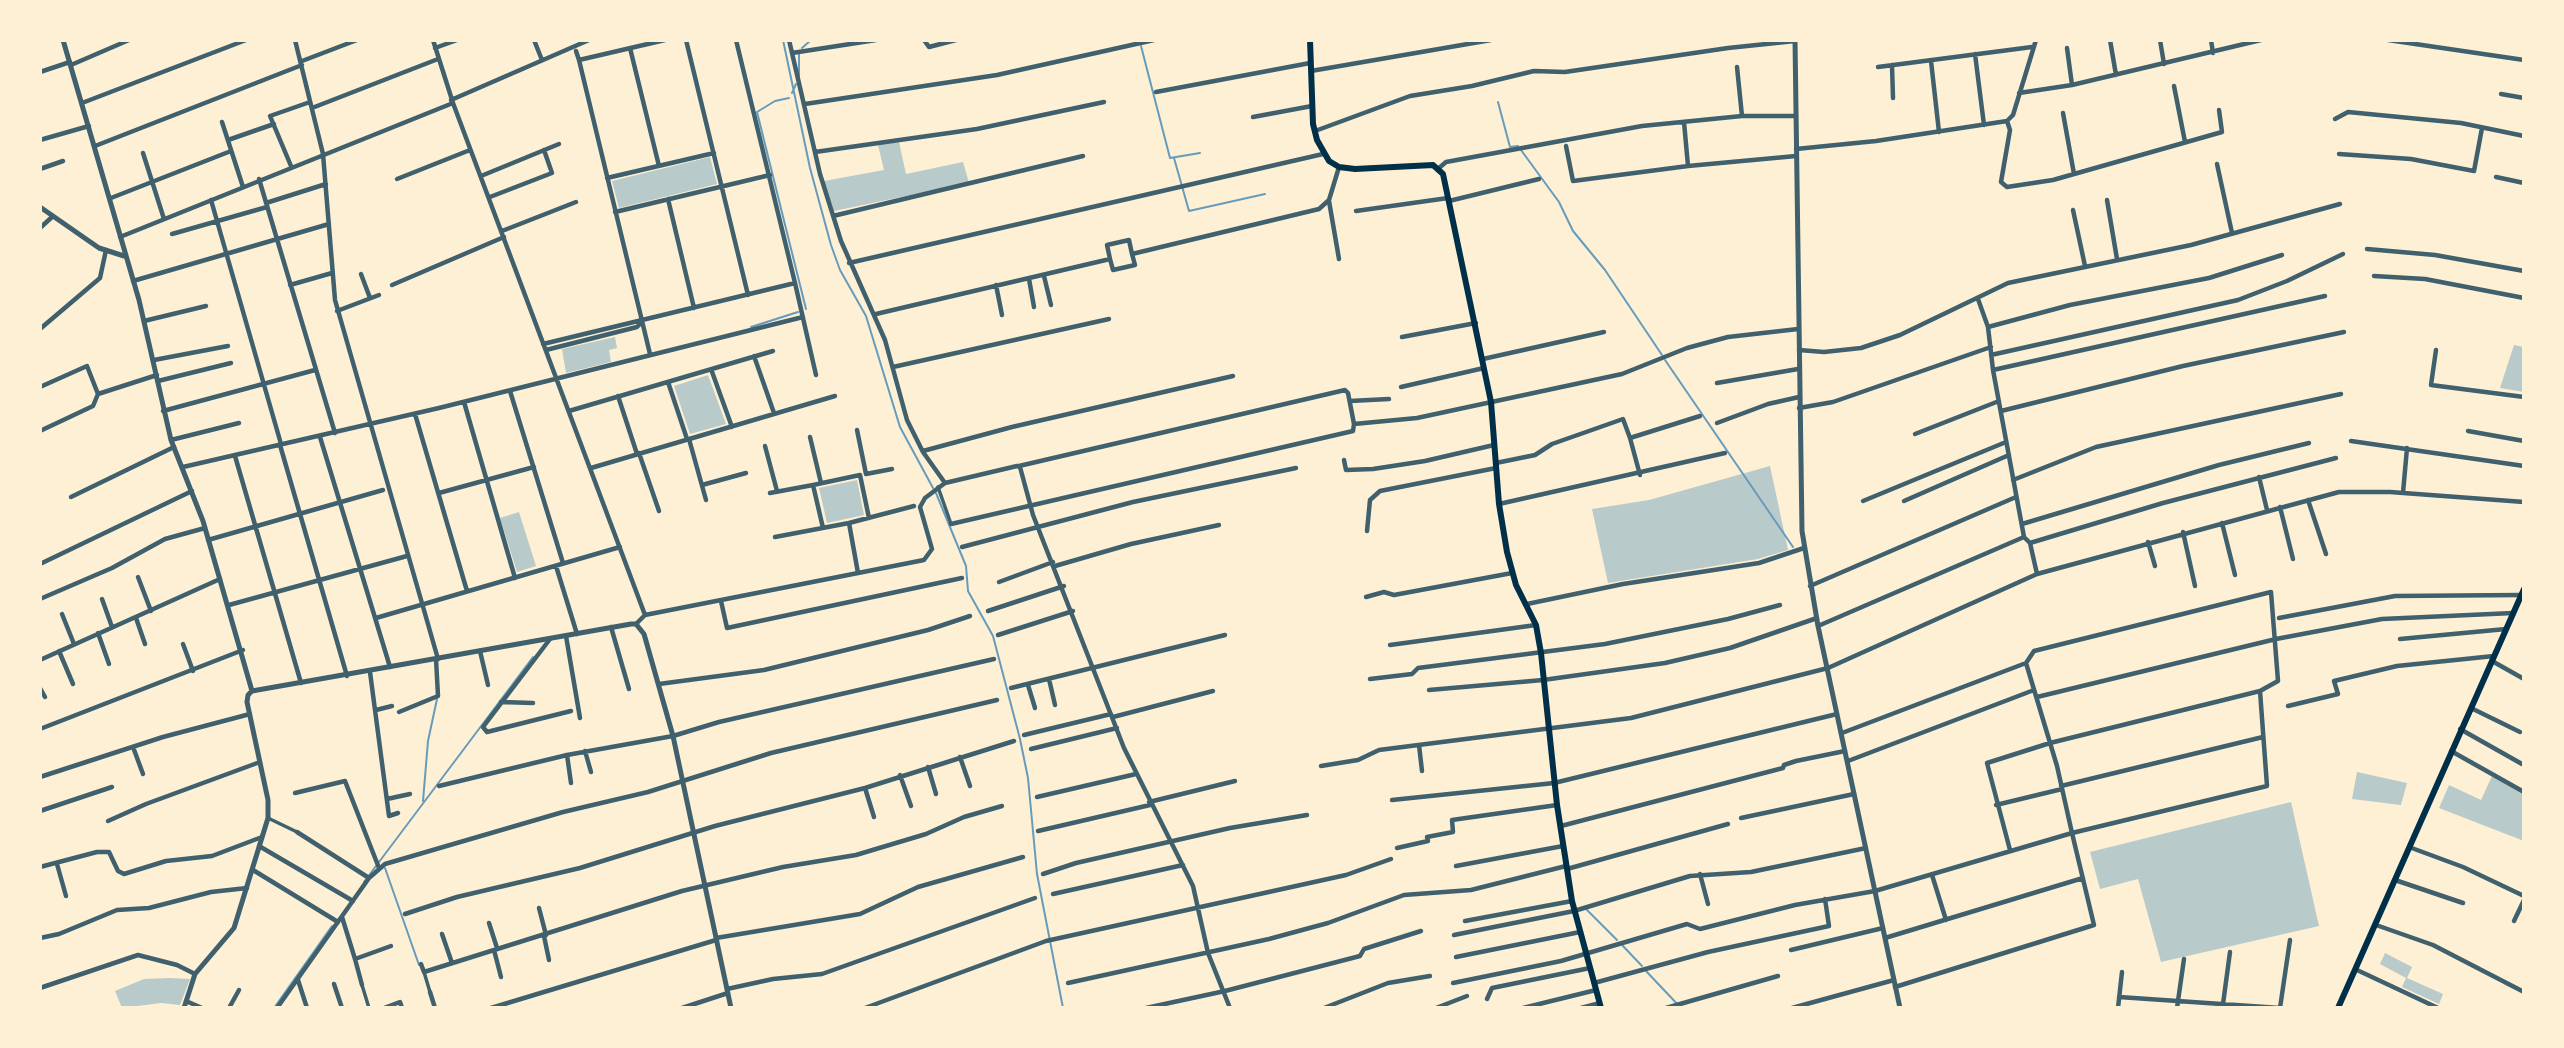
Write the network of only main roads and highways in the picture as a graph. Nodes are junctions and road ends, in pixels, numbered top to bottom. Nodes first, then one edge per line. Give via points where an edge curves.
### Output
1 (1310, 40) edge
2 (2522, 597) edge
3 (1601, 1005) edge
4 (2339, 1008) edge

1 - 3 main road via 1312,106 1323,154 1339,167 1433,165 1439,168 1449,200 1491,402 1499,505 1512,573 1536,625 1541,653 1572,901
2 - 4 main road via 2469,707

